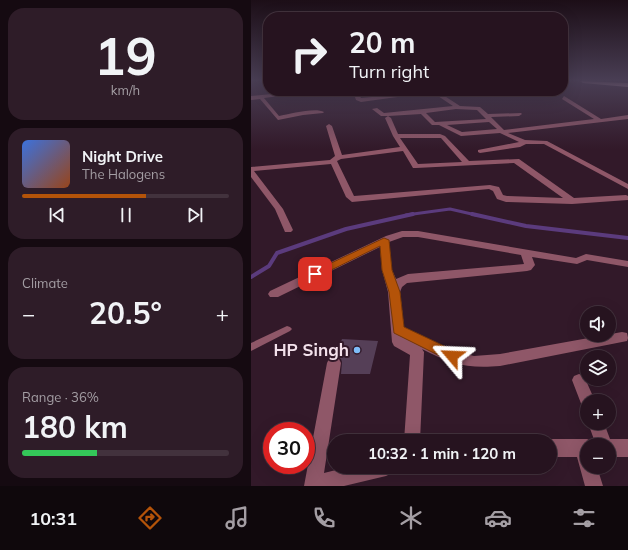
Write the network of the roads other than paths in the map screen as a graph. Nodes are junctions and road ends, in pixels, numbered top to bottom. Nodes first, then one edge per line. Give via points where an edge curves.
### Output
1 (266, 104) edge
2 (452, 104) edge
3 (573, 104) edge
4 (457, 107) junction
5 (375, 109) dead end
6 (321, 112) dead end
7 (419, 112) junction
8 (519, 114) dead end
9 (628, 117) edge
10 (388, 118) dead end
11 (488, 118) junction
12 (599, 120) junction
13 (441, 124) junction
14 (329, 126) dead end
15 (501, 131) junction
16 (396, 136) junction
17 (524, 142) junction
18 (404, 149) junction
19 (480, 151) dead end
20 (336, 160) junction
21 (467, 163) junction
22 (251, 168) edge
23 (251, 172) edge
24 (628, 187) edge
25 (626, 198) dead end
26 (572, 201) junction
27 (288, 230) dead end
28 (384, 240) junction
29 (525, 252) junction
30 (628, 264) edge
31 (394, 292) junction
32 (274, 294) dead end
33 (287, 329) dead end
34 (398, 330) junction
35 (622, 337) dead end
36 (251, 347) edge
37 (334, 363) dead end
38 (579, 380) dead end
39 (584, 394) edge
40 (412, 434) edge
41 (616, 448) edge
42 (628, 448) edge
43 (557, 449) edge
44 (580, 451) edge
45 (361, 474) edge
46 (590, 474) edge
47 (322, 485) edge
48 (594, 486) edge

1 - 6 street via 278,118
2 - 4 street
3 - 12 street
4 - 7 street
4 - 11 street via 477,108
5 - 7 street via 383,115
7 - 13 street via 432,123
8 - 11 street
9 - 12 street
10 - 16 street
11 - 13 street
11 - 15 street
12 - 15 street
13 - 15 street via 461,134
14 - 20 street
15 - 17 street
16 - 18 street
16 - 21 street via 443,137
17 - 19 street via 520,145
17 - 24 street via 545,142
18 - 20 street
18 - 21 street via 416,166
20 - 22 street
20 - 26 street via 335,163 352,199 490,187 496,189 503,198
21 - 26 street via 511,160 518,162
23 - 27 street via 279,209
25 - 26 street
28 - 29 street via 409,234
28 - 31 street via 387,270
28 - 32 street
29 - 30 street via 577,261 585,257
29 - 31 street via 530,265 527,268 408,278 400,281
31 - 34 street
33 - 36 lane
34 - 35 street via 452,356 466,361 482,362
34 - 40 street via 399,342 417,352
37 - 47 street
38 - 39 street
41 - 42 street
43 - 44 street
45 - 47 street
46 - 48 street

